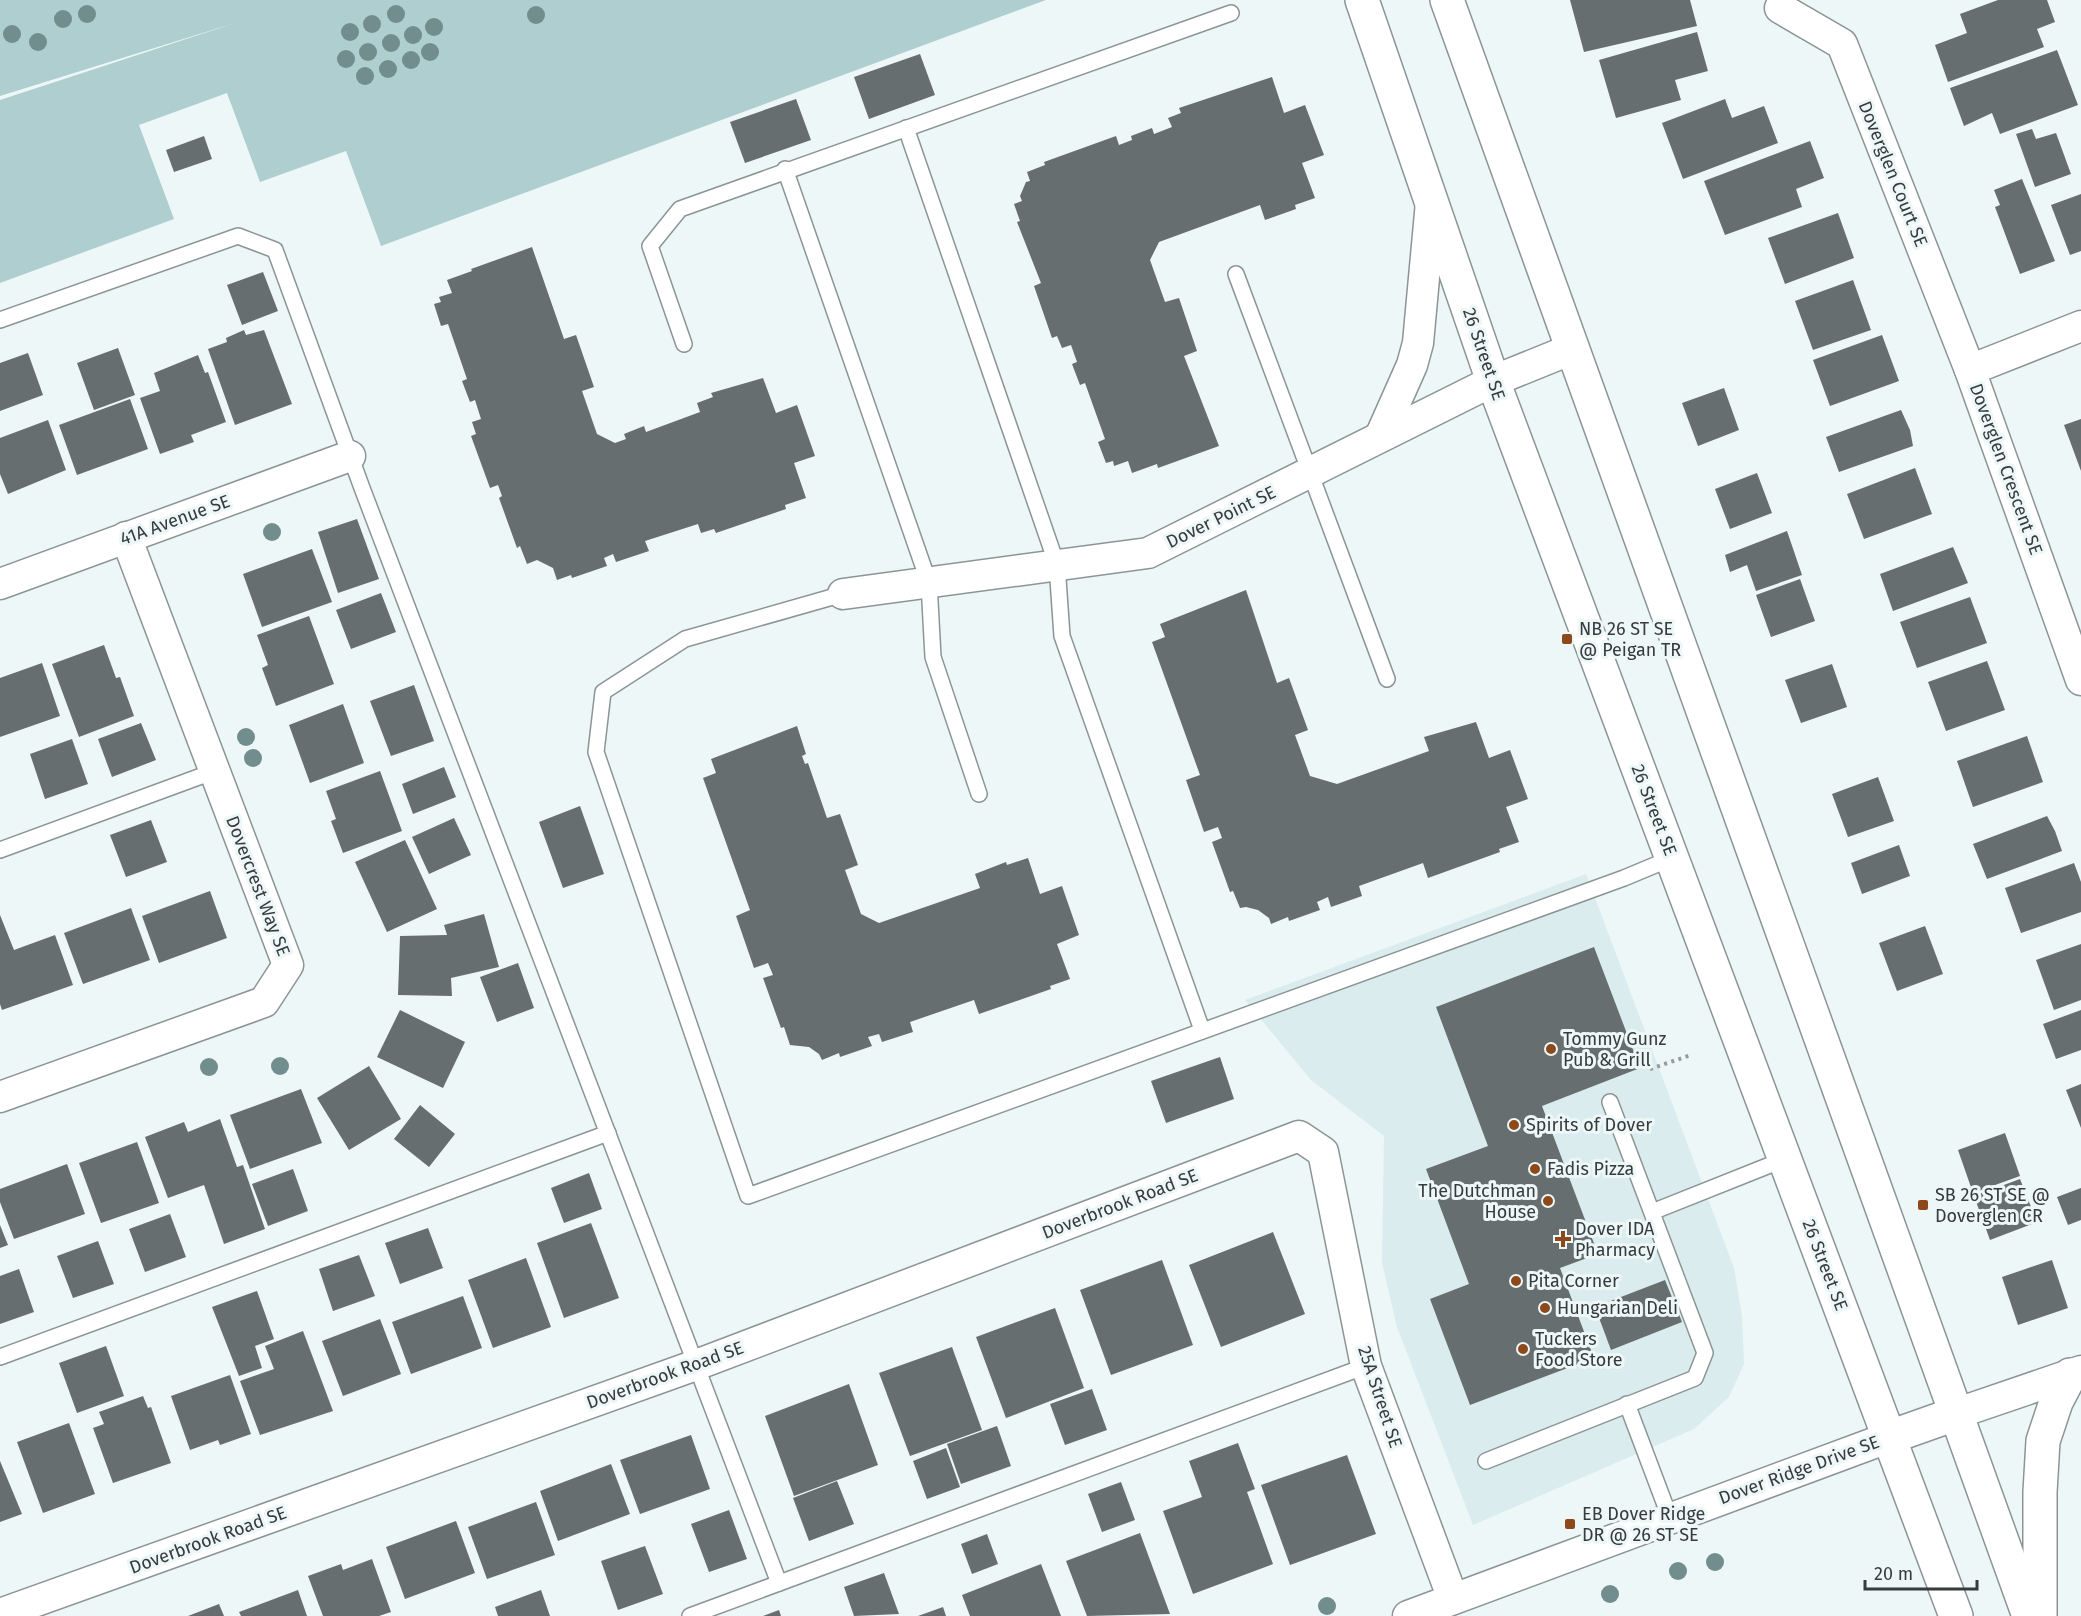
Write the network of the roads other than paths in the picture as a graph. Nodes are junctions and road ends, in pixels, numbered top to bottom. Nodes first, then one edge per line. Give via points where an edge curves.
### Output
1 (1362, 0) edge
2 (1446, 0) edge
3 (1780, 8) dead end
4 (1231, 13) dead end
5 (906, 128) junction
6 (785, 170) junction
7 (1431, 200) junction
8 (1236, 274) dead end
9 (0, 320) edge
10 (2081, 326) edge
11 (684, 344) dead end
12 (1572, 349) junction
13 (1970, 370) junction
14 (1493, 381) junction
15 (1380, 437) junction
16 (350, 456) junction
17 (1311, 472) junction
18 (126, 537) junction
19 (1057, 565) junction
20 (928, 583) junction
21 (0, 584) edge
22 (843, 594) joint
23 (1387, 679) dead end
24 (2081, 680) edge
25 (215, 771) junction
26 (979, 794) dead end
27 (0, 850) edge
28 (1672, 858) junction
29 (1202, 1030) junction
30 (0, 1097) edge
31 (1610, 1102) dead end
32 (608, 1133) junction
33 (1323, 1152) joint
34 (1785, 1159) junction
35 (1652, 1212) junction
36 (0, 1357) edge
37 (696, 1365) junction
38 (1366, 1366) junction
39 (2075, 1373) edge
40 (1627, 1404) junction
41 (1955, 1414) junction
42 (1890, 1437) junction
43 (1486, 1461) dead end
44 (1670, 1518) junction
45 (779, 1583) junction
46 (1453, 1599) junction
47 (0, 1614) edge
48 (690, 1616) edge
49 (1408, 1616) edge
50 (1956, 1616) edge
51 (2029, 1616) edge
52 (2040, 1616) edge

1 - 7 street, 26 Street SE
2 - 12 street
3 - 13 street, Doverglen Court SE via 1842,44
4 - 5 lane
5 - 6 lane
5 - 19 lane
6 - 11 lane via 681,209 650,246
6 - 20 lane
7 - 14 street, 26 Street SE
7 - 15 street via 1418,343 1412,366
8 - 17 lane
9 - 16 lane via 238,236 275,250
10 - 13 street, Doverglen Crescent SE
12 - 14 street, Dover Point SE
12 - 41 street
13 - 24 street, Doverglen Crescent SE
14 - 15 street, Dover Point SE
14 - 28 street, 26 Street SE
15 - 17 street, Dover Point SE
16 - 18 street, 41A Avenue SE
16 - 32 lane
17 - 19 street, Dover Point SE via 1148,554
17 - 23 lane
18 - 21 street, 41A Avenue SE
18 - 25 street, Dovercrest Way SE
19 - 20 street, Dover Point SE
19 - 29 lane via 1062,636
20 - 22 street, Dover Point SE
20 - 26 lane via 933,657
22 - 29 lane via 685,639 603,692 596,752 748,1196
25 - 27 lane
25 - 30 street, Dovercrest Way SE via 288,965 264,1002
28 - 29 lane
28 - 34 street, 26 Street SE
31 - 35 lane
32 - 36 lane
32 - 37 lane
33 - 37 street, Doverbrook Road SE via 1299,1136
33 - 38 street, 25A Street SE
34 - 35 lane
34 - 42 street, 26 Street SE
35 - 40 lane via 1705,1353 1695,1378
37 - 45 lane
37 - 47 street, Doverbrook Road SE
38 - 45 lane
38 - 46 street, 25A Street SE
39 - 41 street
39 - 52 street via 2056,1402 2043,1441
40 - 43 lane
40 - 44 lane
41 - 42 street, Dover Ridge Drive SE
41 - 51 street
42 - 44 street, Dover Ridge Drive SE
42 - 50 street, 26 Street SE
44 - 46 street, Dover Ridge Drive SE
45 - 48 lane
46 - 49 street, Dover Ridge Drive SE

